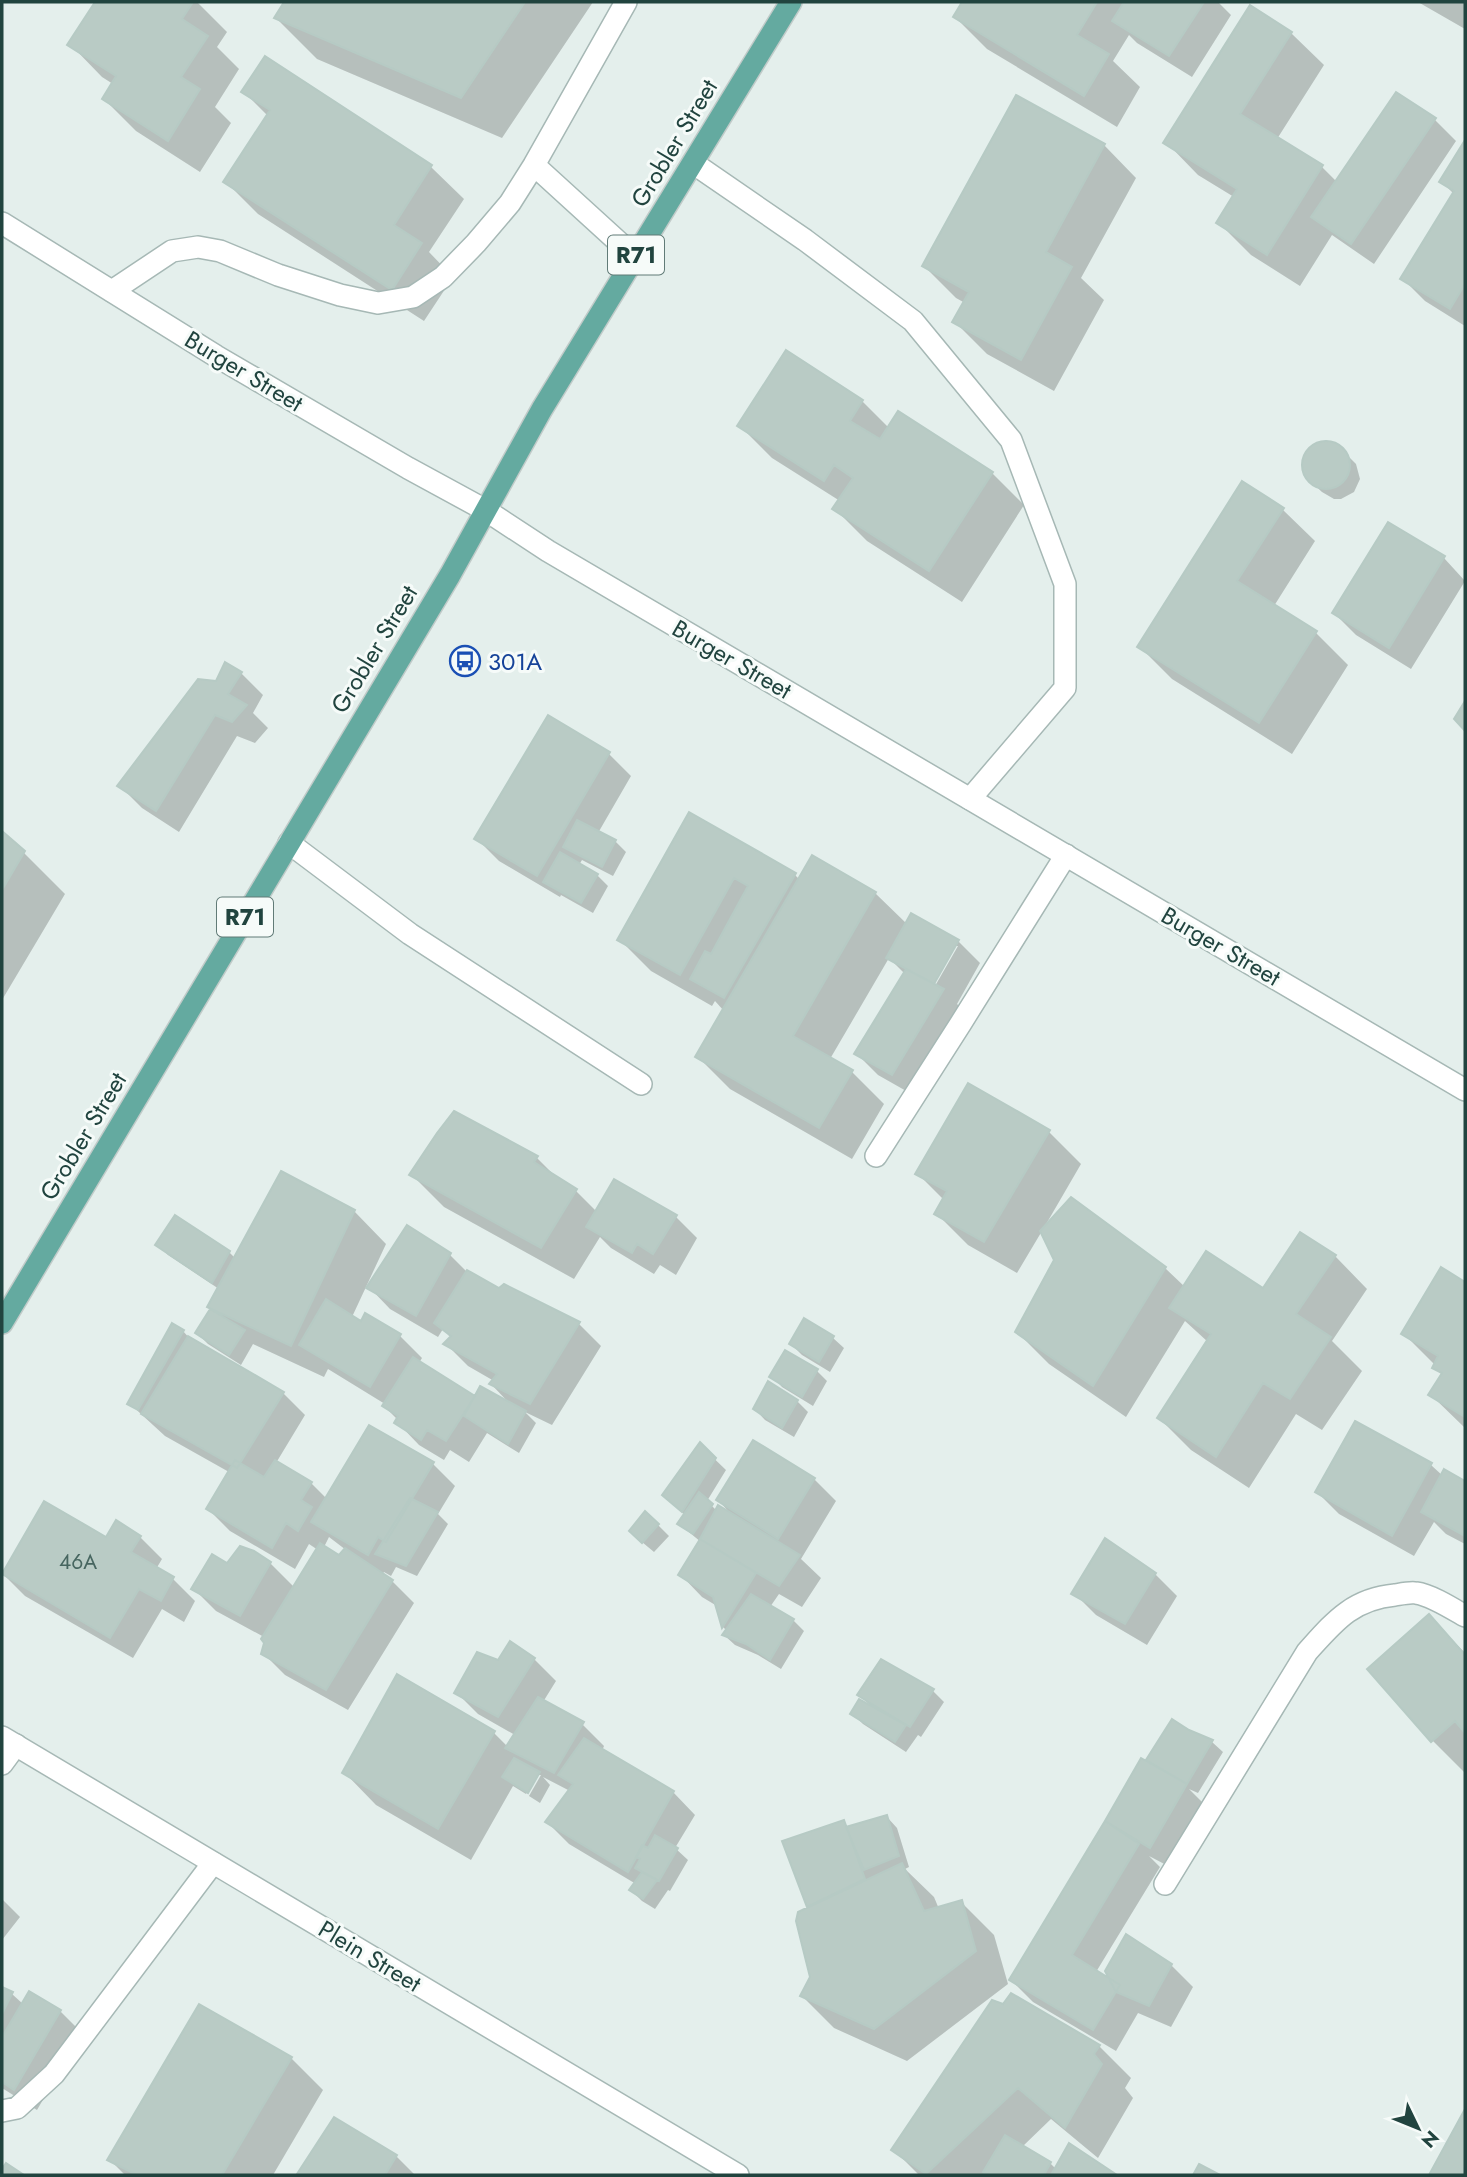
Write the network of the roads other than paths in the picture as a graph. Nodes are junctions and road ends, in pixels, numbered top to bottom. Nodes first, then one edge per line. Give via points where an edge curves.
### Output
1 (626, 2) edge
2 (791, 2) edge
3 (693, 163) junction
4 (534, 165) junction
5 (2, 223) edge
6 (635, 257) junction
7 (113, 291) junction
8 (487, 511) junction
9 (970, 799) junction
10 (289, 843) junction
11 (1066, 855) junction
12 (641, 1084) dead end
13 (1465, 1090) edge
14 (876, 1156) dead end
15 (2, 1323) edge
16 (1465, 1616) edge
17 (9, 1741) edge
18 (2, 1763) edge
19 (213, 1863) junction
20 (1165, 1884) dead end
21 (2, 2111) edge
22 (738, 2175) edge

1 - 4 street
2 - 3 main road, Grobler Street / R71
3 - 6 main road, Grobler Street / R71
3 - 9 street via 914,321 1011,440 1065,584 1065,688
4 - 6 street
4 - 7 street via 476,243 443,277 413,297 378,303 340,295 198,247 172,251
5 - 7 street, Burger Street
6 - 8 main road, Grobler Street / R71
7 - 8 street, Burger Street via 240,370
8 - 9 street, Burger Street
8 - 10 main road, Grobler Street / R71
9 - 11 street, Burger Street
10 - 12 street via 410,934
10 - 15 main road, Grobler Street / R71
11 - 13 street, Burger Street
11 - 14 street
16 - 20 street via 1417,1593 1377,1596 1336,1619 1307,1652
17 - 18 street
17 - 19 street, Plein Street
19 - 21 street via 54,2074 17,2108
19 - 22 street, Plein Street

